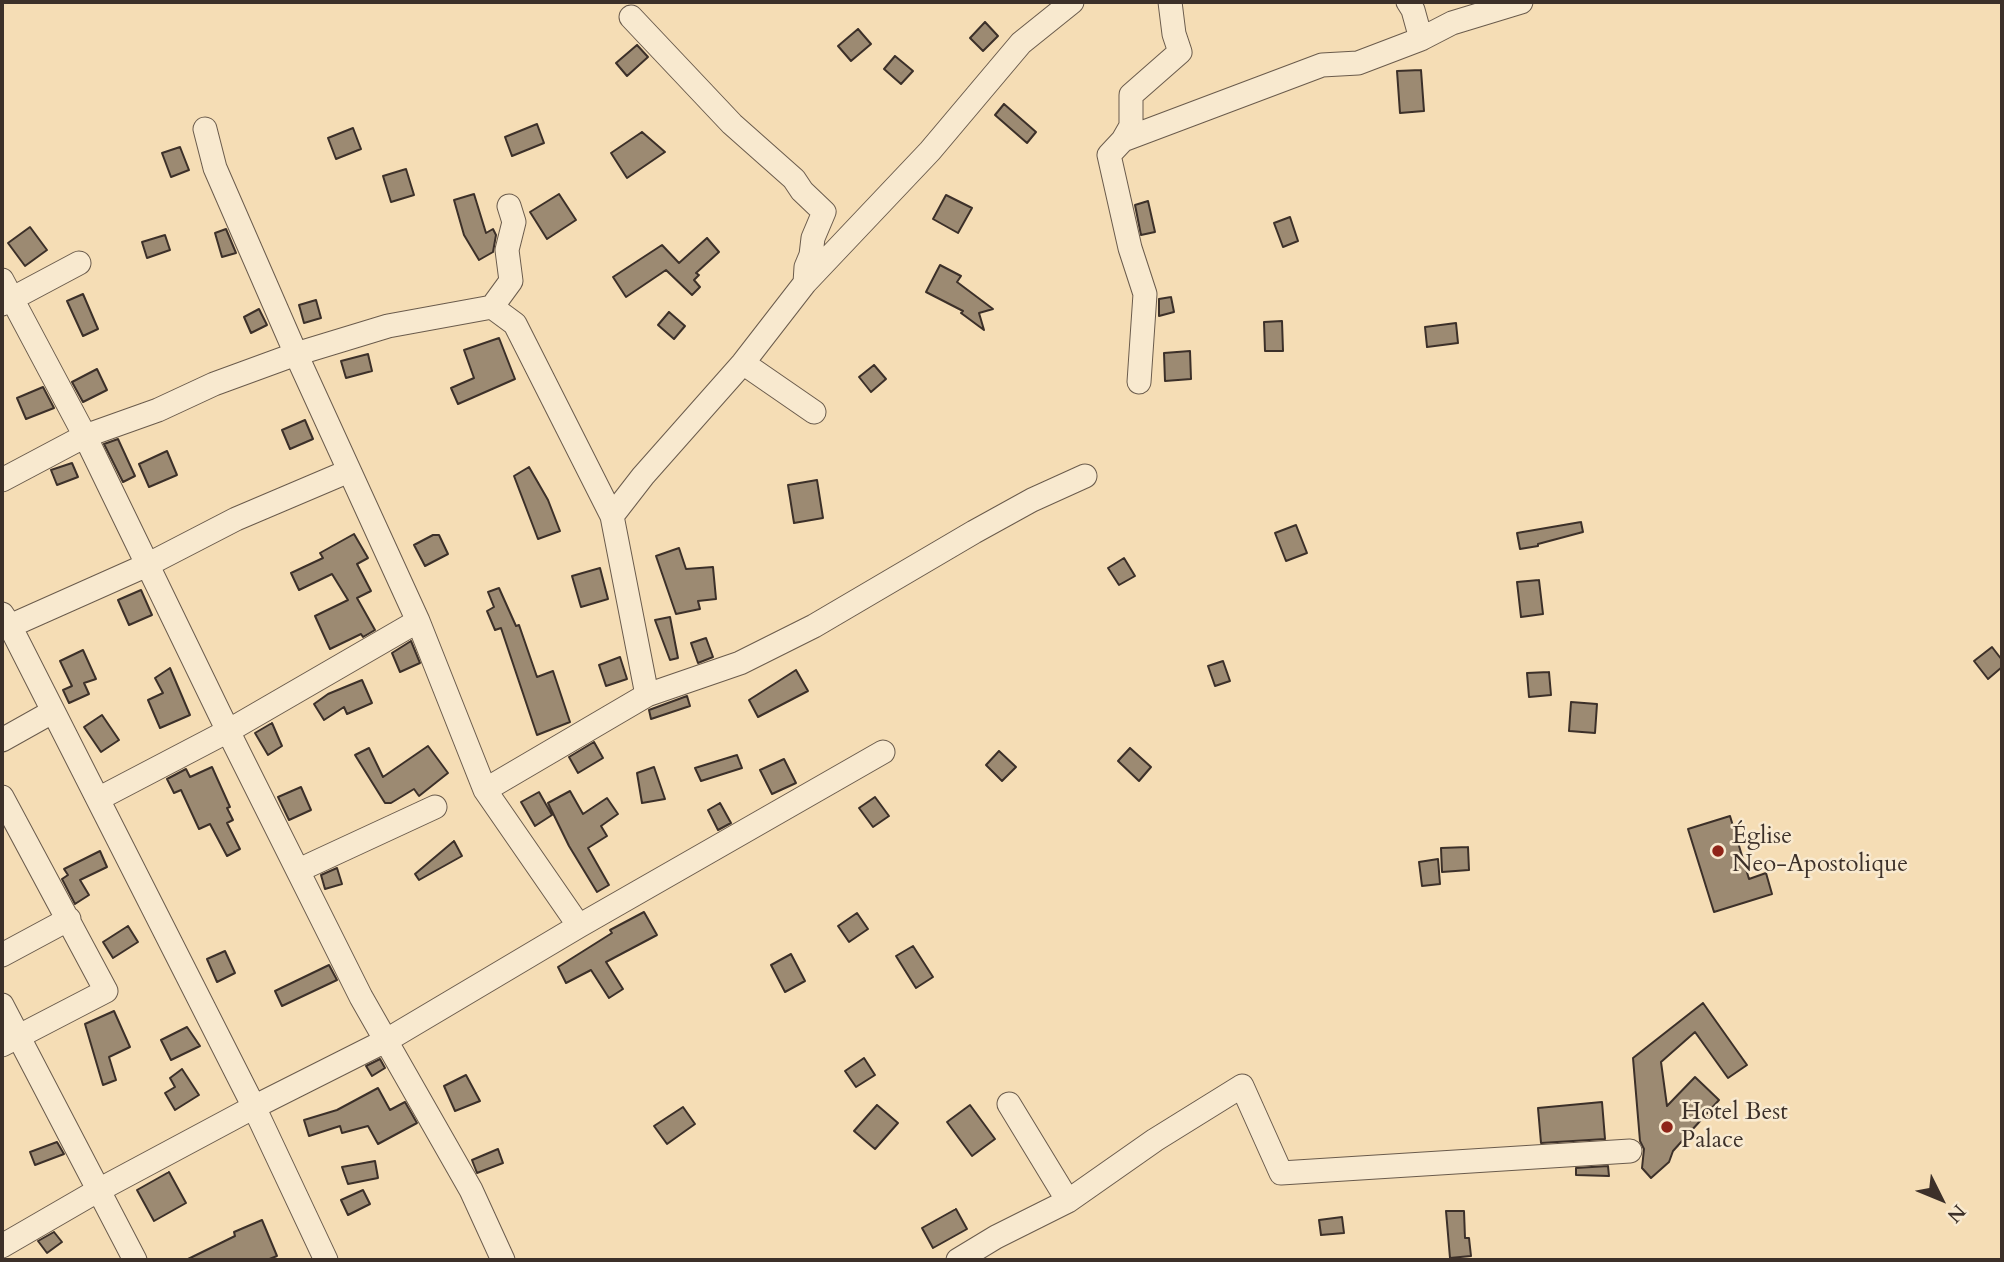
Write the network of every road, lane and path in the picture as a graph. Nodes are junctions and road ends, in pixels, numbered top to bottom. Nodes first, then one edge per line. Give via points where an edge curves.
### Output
1 (1072, 2) edge
2 (1170, 2) edge
3 (1408, 2) edge
4 (1521, 2) edge
5 (631, 17) dead end
6 (1420, 39) junction
7 (205, 129) dead end
8 (1123, 140) junction
9 (509, 206) dead end
10 (79, 263) dead end
11 (805, 283) junction
12 (5, 295) edge
13 (492, 307) junction
14 (296, 354) junction
15 (743, 363) junction
16 (1139, 382) dead end
17 (814, 412) dead end
18 (85, 436) junction
19 (349, 471) junction
20 (1085, 476) dead end
21 (2, 480) edge
22 (612, 516) junction
23 (147, 565) junction
24 (6, 620) edge
25 (418, 621) junction
26 (647, 695) junction
27 (52, 712) junction
28 (228, 730) junction
29 (2, 740) edge
30 (883, 752) dead end
31 (485, 790) junction
32 (2, 797) edge
33 (98, 799) junction
34 (435, 807) dead end
35 (299, 870) junction
36 (69, 919) junction
37 (579, 926) junction
38 (2, 955) edge
39 (2, 1005) edge
40 (387, 1040) junction
41 (10, 1041) edge
42 (1009, 1104) dead end
43 (254, 1107) junction
44 (1630, 1151) dead end
45 (97, 1191) junction
46 (1068, 1201) junction
47 (2, 1245) edge
48 (135, 1260) edge
49 (326, 1260) edge
50 (503, 1260) edge
51 (958, 1260) edge

1 - 11 street via 1021,43 930,151
2 - 8 street via 1180,52 1131,95 1131,127
3 - 6 street
4 - 6 street via 1452,23
5 - 11 street via 824,212 813,238
6 - 8 street via 1358,63 1322,65
7 - 14 street via 215,168
8 - 16 street via 1109,155 1145,294
9 - 13 street via 514,222 507,250 511,281
10 - 12 street
11 - 15 street
12 - 18 street
13 - 14 street via 388,326
13 - 22 street via 515,324
14 - 18 street
14 - 19 street
15 - 17 street
15 - 22 street
18 - 21 street
18 - 23 street
19 - 23 street via 236,519
19 - 25 street
20 - 26 street via 1032,500 814,626 740,663
22 - 26 street
23 - 24 street
23 - 28 street
24 - 27 street
25 - 28 street
25 - 31 street
26 - 31 street
27 - 29 street
27 - 33 street
28 - 33 street
28 - 35 street
30 - 37 street
31 - 37 street
32 - 36 street
33 - 43 street
34 - 35 street
35 - 40 street
36 - 38 street
36 - 41 street via 106,991
37 - 40 street
39 - 41 street
40 - 43 street
40 - 50 street via 471,1190
41 - 45 street
42 - 46 street
43 - 45 street
43 - 49 street
44 - 46 street via 1281,1173 1242,1086
45 - 47 street
45 - 48 street
46 - 51 street

